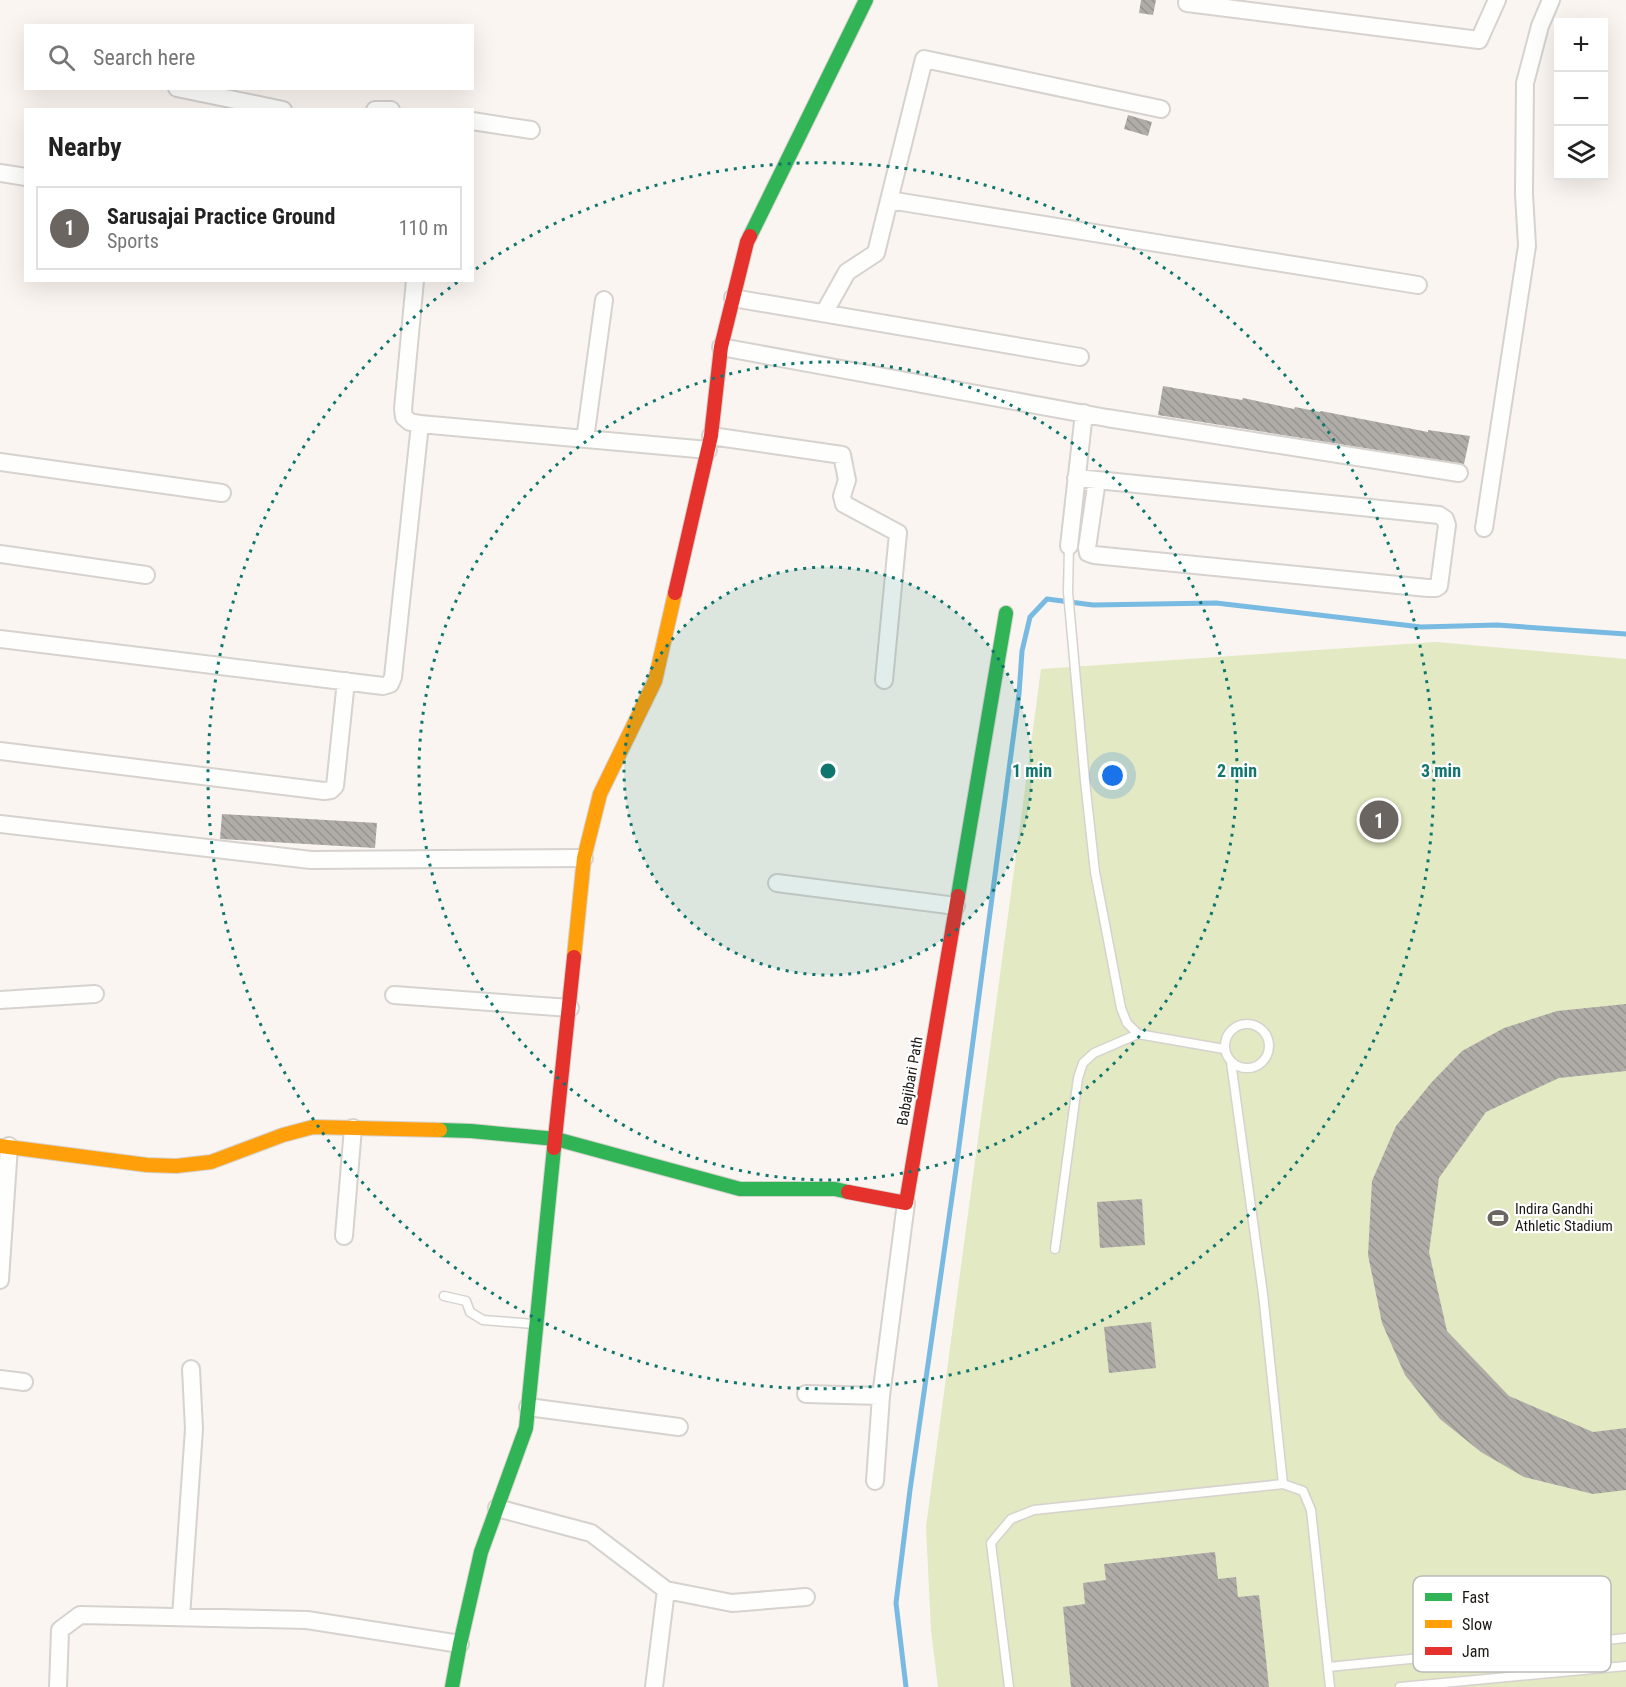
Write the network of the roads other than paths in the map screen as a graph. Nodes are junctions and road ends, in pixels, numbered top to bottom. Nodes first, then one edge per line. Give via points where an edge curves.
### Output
1 (866, 0) edge
2 (1497, 0) edge
3 (1551, 0) edge
4 (1186, 3) dead end
5 (187, 90) edge
6 (274, 108) edge
7 (1161, 109) dead end
8 (474, 122) edge
9 (531, 130) dead end
10 (0, 173) edge
11 (24, 177) edge
12 (889, 200) junction
13 (415, 282) edge
14 (1418, 285) dead end
15 (732, 298) junction
16 (604, 300) dead end
17 (824, 313) junction
18 (721, 346) junction
19 (1080, 357) dead end
20 (1084, 413) junction
21 (420, 424) junction
22 (585, 438) junction
23 (710, 443) junction
24 (0, 462) edge
25 (1459, 474) dead end
26 (1076, 478) junction
27 (1097, 480) junction
28 (222, 493) dead end
29 (1484, 528) dead end
30 (1069, 546) joint
31 (0, 554) edge
32 (146, 575) dead end
33 (1006, 613) dead end
34 (0, 639) edge
35 (884, 680) dead end
36 (346, 681) junction
37 (0, 751) edge
38 (0, 824) edge
39 (584, 858) junction
40 (777, 883) dead end
41 (956, 906) junction
42 (95, 994) dead end
43 (394, 995) dead end
44 (0, 1000) edge
45 (570, 1008) junction
46 (1138, 1034) junction
47 (1224, 1049) junction
48 (1231, 1062) junction
49 (353, 1128) junction
50 (556, 1139) junction
51 (4, 1146) edge
52 (906, 1203) junction
53 (344, 1236) dead end
54 (1055, 1249) dead end
55 (0, 1280) edge
56 (444, 1296) dead end
57 (537, 1324) junction
58 (191, 1369) dead end
59 (0, 1379) edge
60 (24, 1382) dead end
61 (806, 1394) dead end
62 (881, 1396) junction
63 (528, 1407) junction
64 (679, 1427) dead end
65 (874, 1480) dead end
66 (1283, 1484) junction
67 (497, 1509) junction
68 (666, 1590) junction
69 (806, 1597) dead end
70 (182, 1617) junction
71 (1626, 1638) edge
72 (1611, 1639) edge
73 (460, 1644) junction
74 (1413, 1659) edge
75 (1626, 1666) edge
76 (1329, 1667) junction
77 (1611, 1667) edge
78 (1561, 1672) edge
79 (58, 1687) edge
80 (452, 1687) edge
81 (654, 1687) edge
82 (1009, 1687) edge
83 (1330, 1687) edge
84 (1400, 1687) edge

1 - 15 street via 747,242
2 - 4 street via 1479,40
3 - 29 street via 1526,83 1527,246
5 - 6 street
7 - 12 street via 924,59
8 - 9 street
10 - 11 street
12 - 14 street
12 - 17 street via 876,253 847,272
13 - 21 street via 403,409 404,417
15 - 17 street
15 - 18 street
16 - 22 street
17 - 19 street
18 - 20 street
18 - 23 street
20 - 25 street
20 - 26 street
21 - 22 street
21 - 36 street via 393,677 390,684 383,686
22 - 23 street
23 - 35 street via 842,455 847,480 844,504 898,533
23 - 39 street via 655,681 600,794
24 - 28 street
26 - 27 street
26 - 30 street
27 - 27 street via 1439,515 1447,525 1439,586 1094,555 1087,548
30 - 46 lane via 1068,592 1095,872 1121,1008 1127,1023
31 - 32 street
33 - 41 street, Babajibari Path
34 - 36 street
36 - 37 street via 335,786 331,790
38 - 39 street via 311,860
39 - 45 street
40 - 41 street
41 - 52 street, Babajibari Path
42 - 44 street
43 - 45 street
45 - 50 street
46 - 47 lane
46 - 54 lane via 1094,1053 1083,1063
47 - 48 lane
47 - 48 lane via 1227,1034 1238,1024 1252,1024 1265,1032 1268,1053 1264,1060 1252,1068
48 - 66 lane via 1263,1294
49 - 50 street via 471,1131
49 - 51 street via 293,1131 215,1161 178,1167
49 - 53 street
50 - 52 street via 740,1189 835,1189
50 - 57 street
51 - 55 street
52 - 62 street
56 - 57 lane via 466,1301 470,1312 483,1320
57 - 63 street
58 - 70 street via 194,1430
59 - 60 street
61 - 62 street
62 - 65 street
63 - 64 street
63 - 67 street via 526,1428
66 - 76 lane via 1303,1491 1311,1510
66 - 82 lane via 1034,1510 1011,1519 991,1543
67 - 68 street via 591,1533
67 - 73 street via 481,1552
68 - 69 street via 732,1603
68 - 81 street
70 - 73 street via 307,1620
70 - 79 street via 80,1615 60,1630
71 - 72 lane
73 - 80 street
74 - 76 lane
75 - 77 lane
76 - 83 lane
78 - 84 lane

